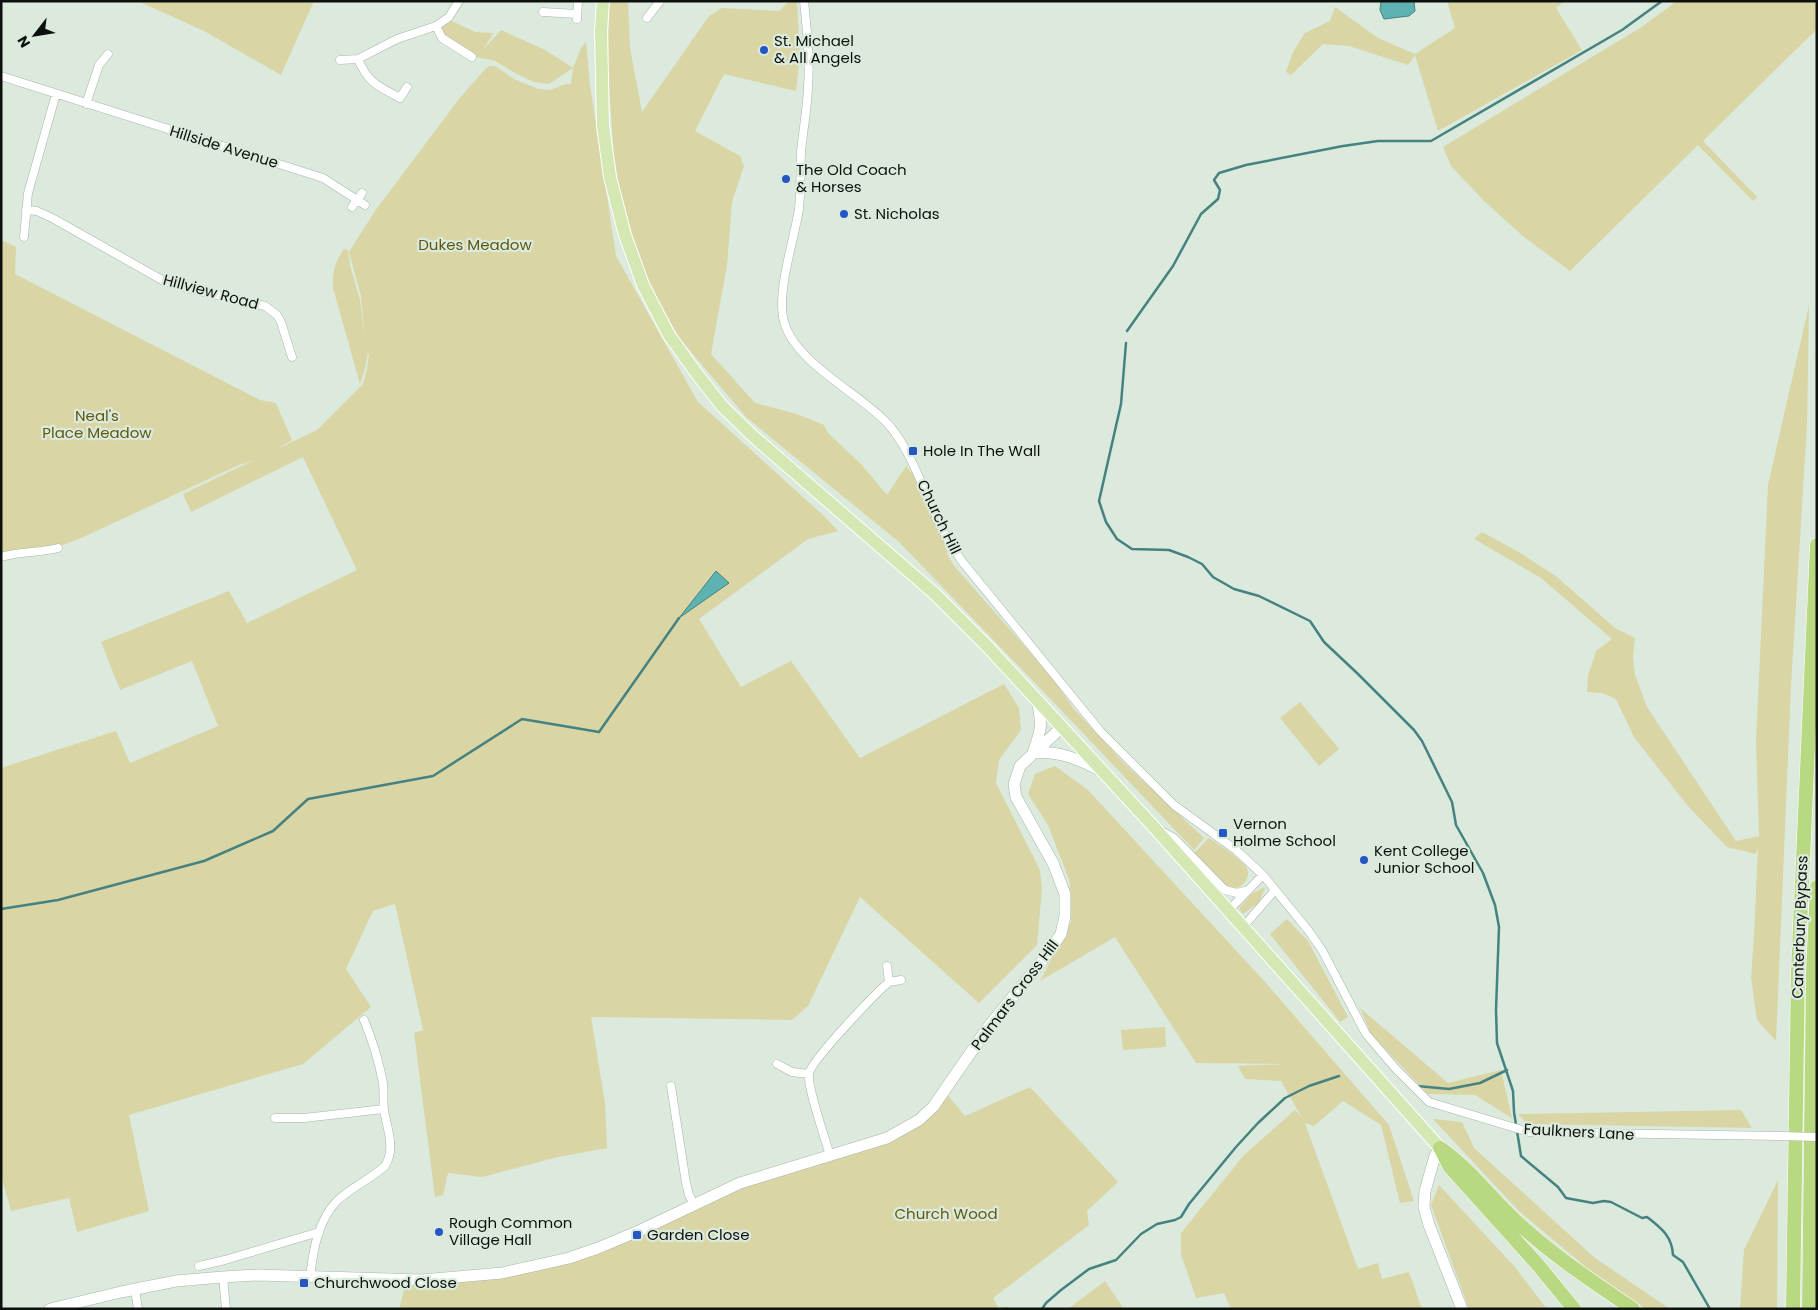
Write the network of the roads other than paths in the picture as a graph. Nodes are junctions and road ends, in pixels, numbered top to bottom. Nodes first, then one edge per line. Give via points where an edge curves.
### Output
1 (459, 1) edge
2 (578, 1) edge
3 (603, 1) edge
4 (660, 1) edge
5 (804, 1) edge
6 (543, 12) dead end
7 (647, 18) dead end
8 (436, 26) junction
9 (108, 54) dead end
10 (472, 57) dead end
11 (358, 59) junction
12 (340, 60) dead end
13 (1, 76) edge
14 (407, 87) dead end
15 (56, 94) junction
16 (86, 104) junction
17 (362, 193) dead end
18 (357, 200) junction
19 (365, 205) dead end
20 (352, 208) dead end
21 (26, 210) junction
22 (24, 237) dead end
23 (292, 357) dead end
24 (1817, 545) edge
25 (58, 548) dead end
26 (1, 557) edge
27 (1036, 701) junction
28 (1061, 728) junction
29 (1033, 753) junction
30 (1100, 770) junction
31 (1153, 826) junction
32 (1262, 875) junction
33 (1817, 887) edge
34 (1275, 890) junction
35 (1245, 891) junction
36 (1228, 911) junction
37 (1243, 927) junction
38 (887, 966) dead end
39 (900, 980) dead end
40 (889, 982) junction
41 (364, 1020) dead end
42 (777, 1064) dead end
43 (809, 1074) junction
44 (671, 1086) dead end
45 (384, 1109) junction
46 (275, 1118) dead end
47 (1817, 1137) edge
48 (1440, 1148) junction
49 (830, 1156) junction
50 (694, 1204) junction
51 (319, 1232) junction
52 (225, 1260) junction
53 (199, 1266) dead end
54 (226, 1277) junction
55 (310, 1277) junction
56 (135, 1289) junction
57 (73, 1306) edge
58 (50, 1309) edge
59 (138, 1309) edge
60 (226, 1309) edge
61 (1462, 1309) edge
62 (1574, 1309) edge
63 (1633, 1309) edge
64 (1793, 1309) edge
65 (1809, 1309) edge

1 - 8 street via 449,17
2 - 6 street via 577,17
3 - 27 main road via 602,126 610,177 637,268 669,335 722,406 935,594
4 - 7 street
5 - 32 street, Church Hill via 808,88 799,208 783,301 787,330 812,362 887,423 917,472 947,539 961,560 1101,732 1174,805 1236,850
8 - 10 street via 442,38
8 - 11 street via 397,39
9 - 16 street via 99,65
11 - 12 street
11 - 14 street via 366,76 381,88 400,98
13 - 15 street, Hillside Avenue
15 - 16 street, Hillside Avenue
15 - 21 street
16 - 18 street, Hillside Avenue via 315,175
17 - 18 street
18 - 19 street, Hillside Avenue
18 - 20 street
21 - 22 street
21 - 23 street, Hillview Road via 54,219 162,280 265,306 281,322
24 - 64 highway, Canterbury Bypass via 1798,971
25 - 26 street
27 - 28 main road
27 - 29 street via 1041,730
28 - 29 street, Palmars Cross Hill
28 - 30 main road
29 - 30 street via 1076,758
29 - 49 street, Palmars Cross Hill via 1020,766 1015,792 1053,863 1065,894 1061,934 989,1026 933,1107 919,1120 887,1138
30 - 31 main road
31 - 35 street via 1174,838 1225,890
31 - 36 main road
32 - 34 street, Faulkners Lane
32 - 35 street
33 - 65 highway, Canterbury Bypass
34 - 37 street
34 - 47 street, Faulkners Lane, bridge via 1322,950 1366,1034 1429,1102 1529,1132
35 - 36 street
36 - 37 main road
37 - 48 main road
38 - 40 street
39 - 40 street
40 - 43 street via 818,1059
41 - 45 street via 383,1084
42 - 43 street via 792,1072
43 - 49 street
44 - 50 street via 686,1183
45 - 46 street
45 - 51 street via 391,1150 389,1160 376,1174 338,1200
48 - 61 street via 1427,1182 1424,1207
48 - 62 highway via 1450,1167
48 - 63 highway via 1457,1160 1514,1220
49 - 50 street, Palmars Cross Hill via 740,1183
50 - 55 street, Palmars Cross Hill via 598,1248 502,1273 422,1280
51 - 52 street
51 - 55 street via 312,1254
52 - 53 street
52 - 54 street
54 - 55 street, Palmars Cross Hill
54 - 56 street, Palmars Cross Hill via 176,1281
54 - 60 street
56 - 57 street, Palmars Cross Hill
56 - 59 street
57 - 58 street, Palmars Cross Hill

